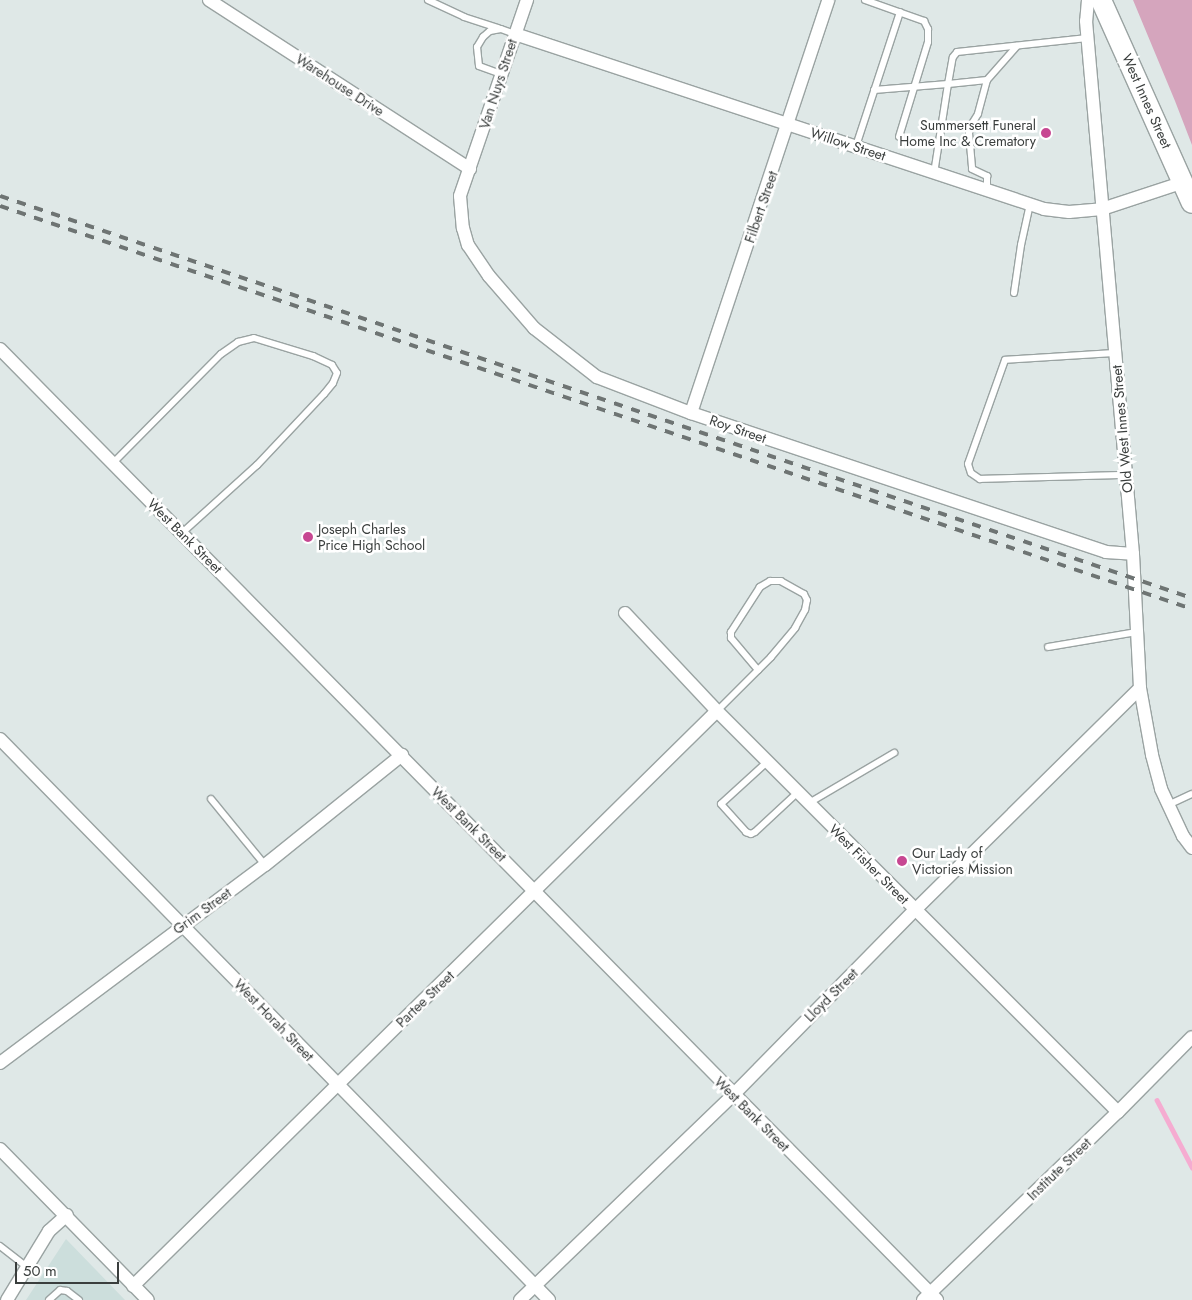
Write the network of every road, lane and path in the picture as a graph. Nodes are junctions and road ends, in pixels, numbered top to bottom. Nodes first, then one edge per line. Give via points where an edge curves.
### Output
1 (209, 0) edge
2 (428, 0) edge
3 (526, 0) edge
4 (828, 0) edge
5 (865, 0) edge
6 (1088, 0) edge
7 (1101, 0) edge
8 (900, 12) junction
9 (501, 29) junction
10 (515, 34) junction
11 (1087, 38) junction
12 (1017, 46) junction
13 (501, 74) junction
14 (987, 80) junction
15 (948, 84) junction
16 (914, 87) junction
17 (874, 90) junction
18 (788, 124) junction
19 (899, 137) dead end
20 (856, 146) junction
21 (470, 169) junction
22 (934, 173) junction
23 (1188, 180) edge
24 (987, 190) junction
25 (1192, 203) edge
26 (1030, 204) junction
27 (1102, 209) junction
28 (1014, 293) dead end
29 (0, 349) edge
30 (1115, 353) junction
31 (691, 413) junction
32 (113, 463) junction
33 (1126, 474) junction
34 (182, 533) junction
35 (1133, 554) junction
36 (625, 613) dead end
37 (1136, 632) junction
38 (1048, 647) dead end
39 (758, 670) junction
40 (1140, 688) junction
41 (717, 711) junction
42 (0, 739) edge
43 (894, 753) dead end
44 (402, 755) junction
45 (767, 762) junction
46 (798, 792) junction
47 (1192, 794) edge
48 (211, 800) dead end
49 (809, 803) junction
50 (1168, 805) junction
51 (1191, 844) edge
52 (265, 865) junction
53 (536, 892) junction
54 (915, 910) junction
55 (182, 926) junction
56 (1192, 1037) edge
57 (0, 1063) edge
58 (337, 1084) junction
59 (733, 1095) junction
60 (1118, 1112) junction
61 (0, 1149) edge
62 (67, 1215) junction
63 (0, 1246) edge
64 (27, 1267) junction
65 (534, 1285) junction
66 (133, 1286) junction
67 (930, 1298) edge
68 (7, 1300) edge
69 (49, 1300) edge
70 (78, 1300) edge
71 (148, 1300) edge
72 (520, 1300) edge
73 (549, 1300) edge

1 - 21 street, Warehouse Drive
2 - 9 lane via 464,17
3 - 10 street, Van Nuys Street
4 - 18 street, Filbert Street
5 - 8 lane
6 - 11 street, Old West Innes Street
7 - 23 main road, West Innes Street
8 - 16 lane via 924,21 928,29 928,42
8 - 17 lane
9 - 10 lane
9 - 13 lane via 490,31 483,37 477,47 477,57 479,66
10 - 13 street, Van Nuys Street
10 - 18 street, Willow Street
11 - 12 lane
11 - 27 street, Old West Innes Street
12 - 14 lane
12 - 15 lane via 957,52
13 - 21 street, Van Nuys Street
14 - 15 lane
14 - 24 lane via 969,133 972,169 987,176
15 - 16 lane
15 - 22 lane
16 - 17 lane
16 - 19 lane
17 - 20 lane
18 - 20 street, Willow Street
18 - 31 street, Filbert Street
20 - 22 street, Willow Street
21 - 31 street, Roy Street via 460,196 468,245 489,276 534,328 597,377
22 - 24 street, Willow Street
23 - 25 main road, West Innes Street
23 - 27 street, Willow Street
24 - 26 street, Willow Street
26 - 27 street, Willow Street via 1069,212
26 - 28 lane via 1020,245
27 - 30 street, Old West Innes Street
29 - 32 street, West Bank Street
30 - 33 street, Old West Innes Street
30 - 33 lane via 1006,360 968,464 971,473 980,479
31 - 35 street, Roy Street via 1106,552
32 - 34 street, West Bank Street
32 - 34 lane via 220,354 238,342 254,338 332,365 337,372 324,394 289,432
33 - 35 street, Old West Innes Street
34 - 44 street, West Bank Street
35 - 37 street, Old West Innes Street
36 - 41 street, West Fisher Street
37 - 38 lane
37 - 40 street, Old West Innes Street
39 - 39 lane via 795,628 805,610 807,600 804,594 781,581 770,581 760,587 731,632 731,638
39 - 41 lane
40 - 50 street, Old West Innes Street via 1152,755
40 - 54 street, Lloyd Street
41 - 45 street, West Fisher Street
41 - 53 street, Partee Street
42 - 55 street, West Horah Street
43 - 49 lane
44 - 52 street, Grim Street
44 - 53 street, West Bank Street
45 - 46 street, West Fisher Street
45 - 46 lane via 721,804 746,832 755,832
46 - 49 street, West Fisher Street
47 - 50 lane
48 - 52 lane
49 - 54 street, West Fisher Street
50 - 51 street, Old West Innes Street
52 - 55 street, Grim Street
53 - 58 street, Partee Street
53 - 59 street, West Bank Street
54 - 59 street, Lloyd Street
54 - 60 street, West Fisher Street
55 - 57 street, Grim Street
55 - 58 street, West Horah Street
56 - 60 street, Institute Street
58 - 65 street, West Horah Street
58 - 66 street, Partee Street
59 - 65 street, Lloyd Street
59 - 67 street, West Bank Street
60 - 67 street, Institute Street
61 - 62 street
62 - 64 street via 49,1231
62 - 66 street
63 - 64 lane
64 - 68 street
65 - 72 street, Lloyd Street
65 - 73 street, West Horah Street
66 - 71 street
69 - 70 lane via 60,1290 67,1291

